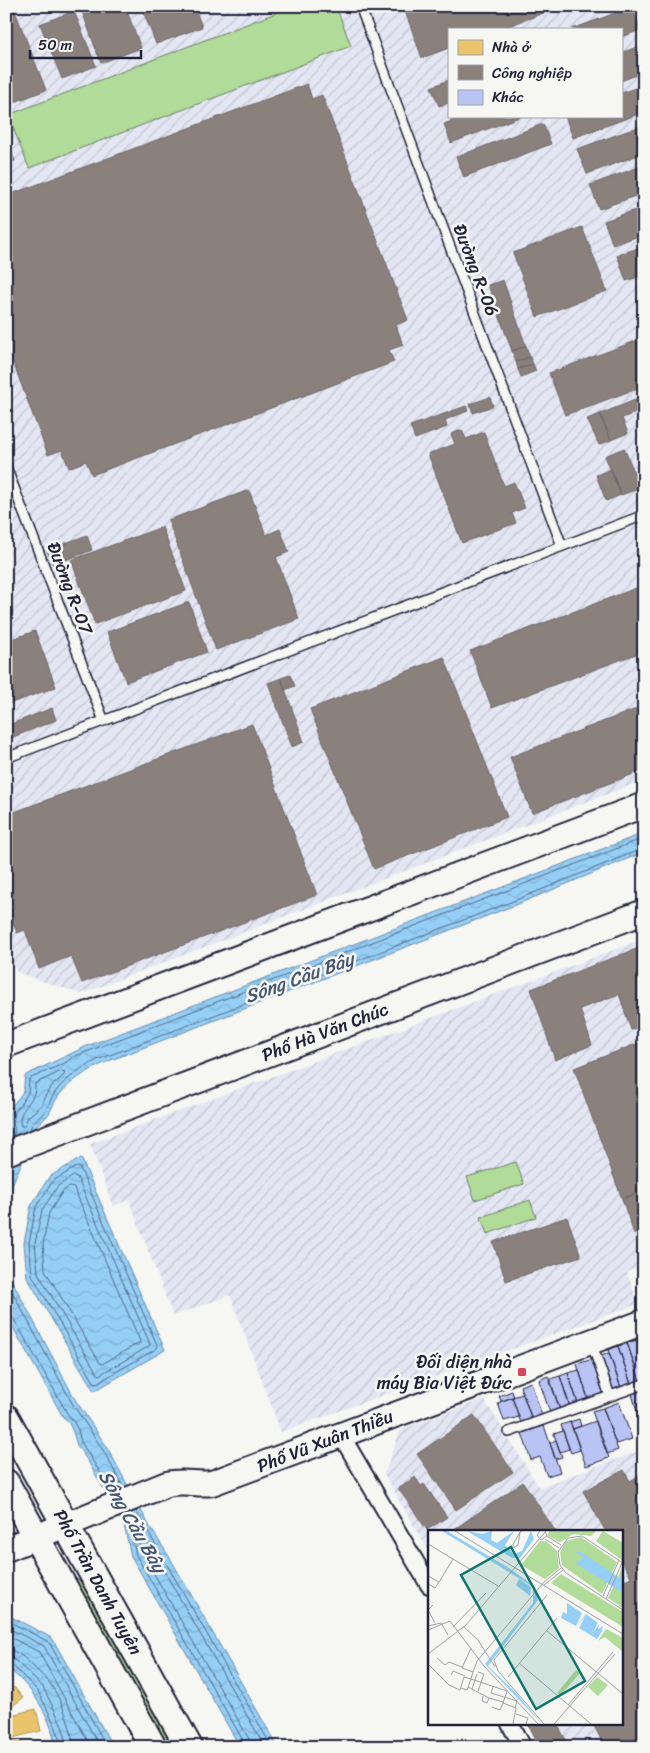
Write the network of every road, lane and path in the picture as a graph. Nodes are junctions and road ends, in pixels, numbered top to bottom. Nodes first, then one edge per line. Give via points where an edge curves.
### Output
1 (360, 6) edge
2 (6, 467) edge
3 (644, 515) edge
4 (562, 546) junction
5 (104, 721) junction
6 (6, 758) edge
7 (644, 805) edge
8 (644, 912) edge
9 (6, 1045) edge
10 (6, 1153) edge
11 (644, 1322) edge
12 (591, 1342) junction
13 (644, 1384) edge
14 (610, 1396) junction
15 (6, 1418) edge
16 (509, 1432) dead end
17 (341, 1435) junction
18 (6, 1483) edge
19 (66, 1524) junction
20 (37, 1536) junction
21 (6, 1549) edge
22 (428, 1583) edge
23 (511, 1726) edge
24 (153, 1747) edge
25 (189, 1747) edge
26 (523, 1747) edge

1 - 4 lane, Đường R-06
2 - 5 lane, Đường R-07
3 - 4 lane
4 - 5 lane
5 - 6 lane
7 - 9 street
8 - 10 street, Phố Hà Văn Chúc
11 - 12 street, Phố Vũ Xuân Thiều
12 - 14 lane
12 - 17 street, Phố Vũ Xuân Thiều
13 - 14 lane
14 - 16 lane
15 - 19 main road, Phố Trần Danh Tuyên
17 - 19 street, Phố Vũ Xuân Thiều via 212,1483 167,1484
17 - 22 street
18 - 20 main road, Phố Trần Danh Tuyên
19 - 20 street, Phố Vũ Xuân Thiều
19 - 25 main road, Phố Trần Danh Tuyên
20 - 21 street, Phố Vũ Xuân Thiều
20 - 24 main road, Phố Trần Danh Tuyên
23 - 26 street

